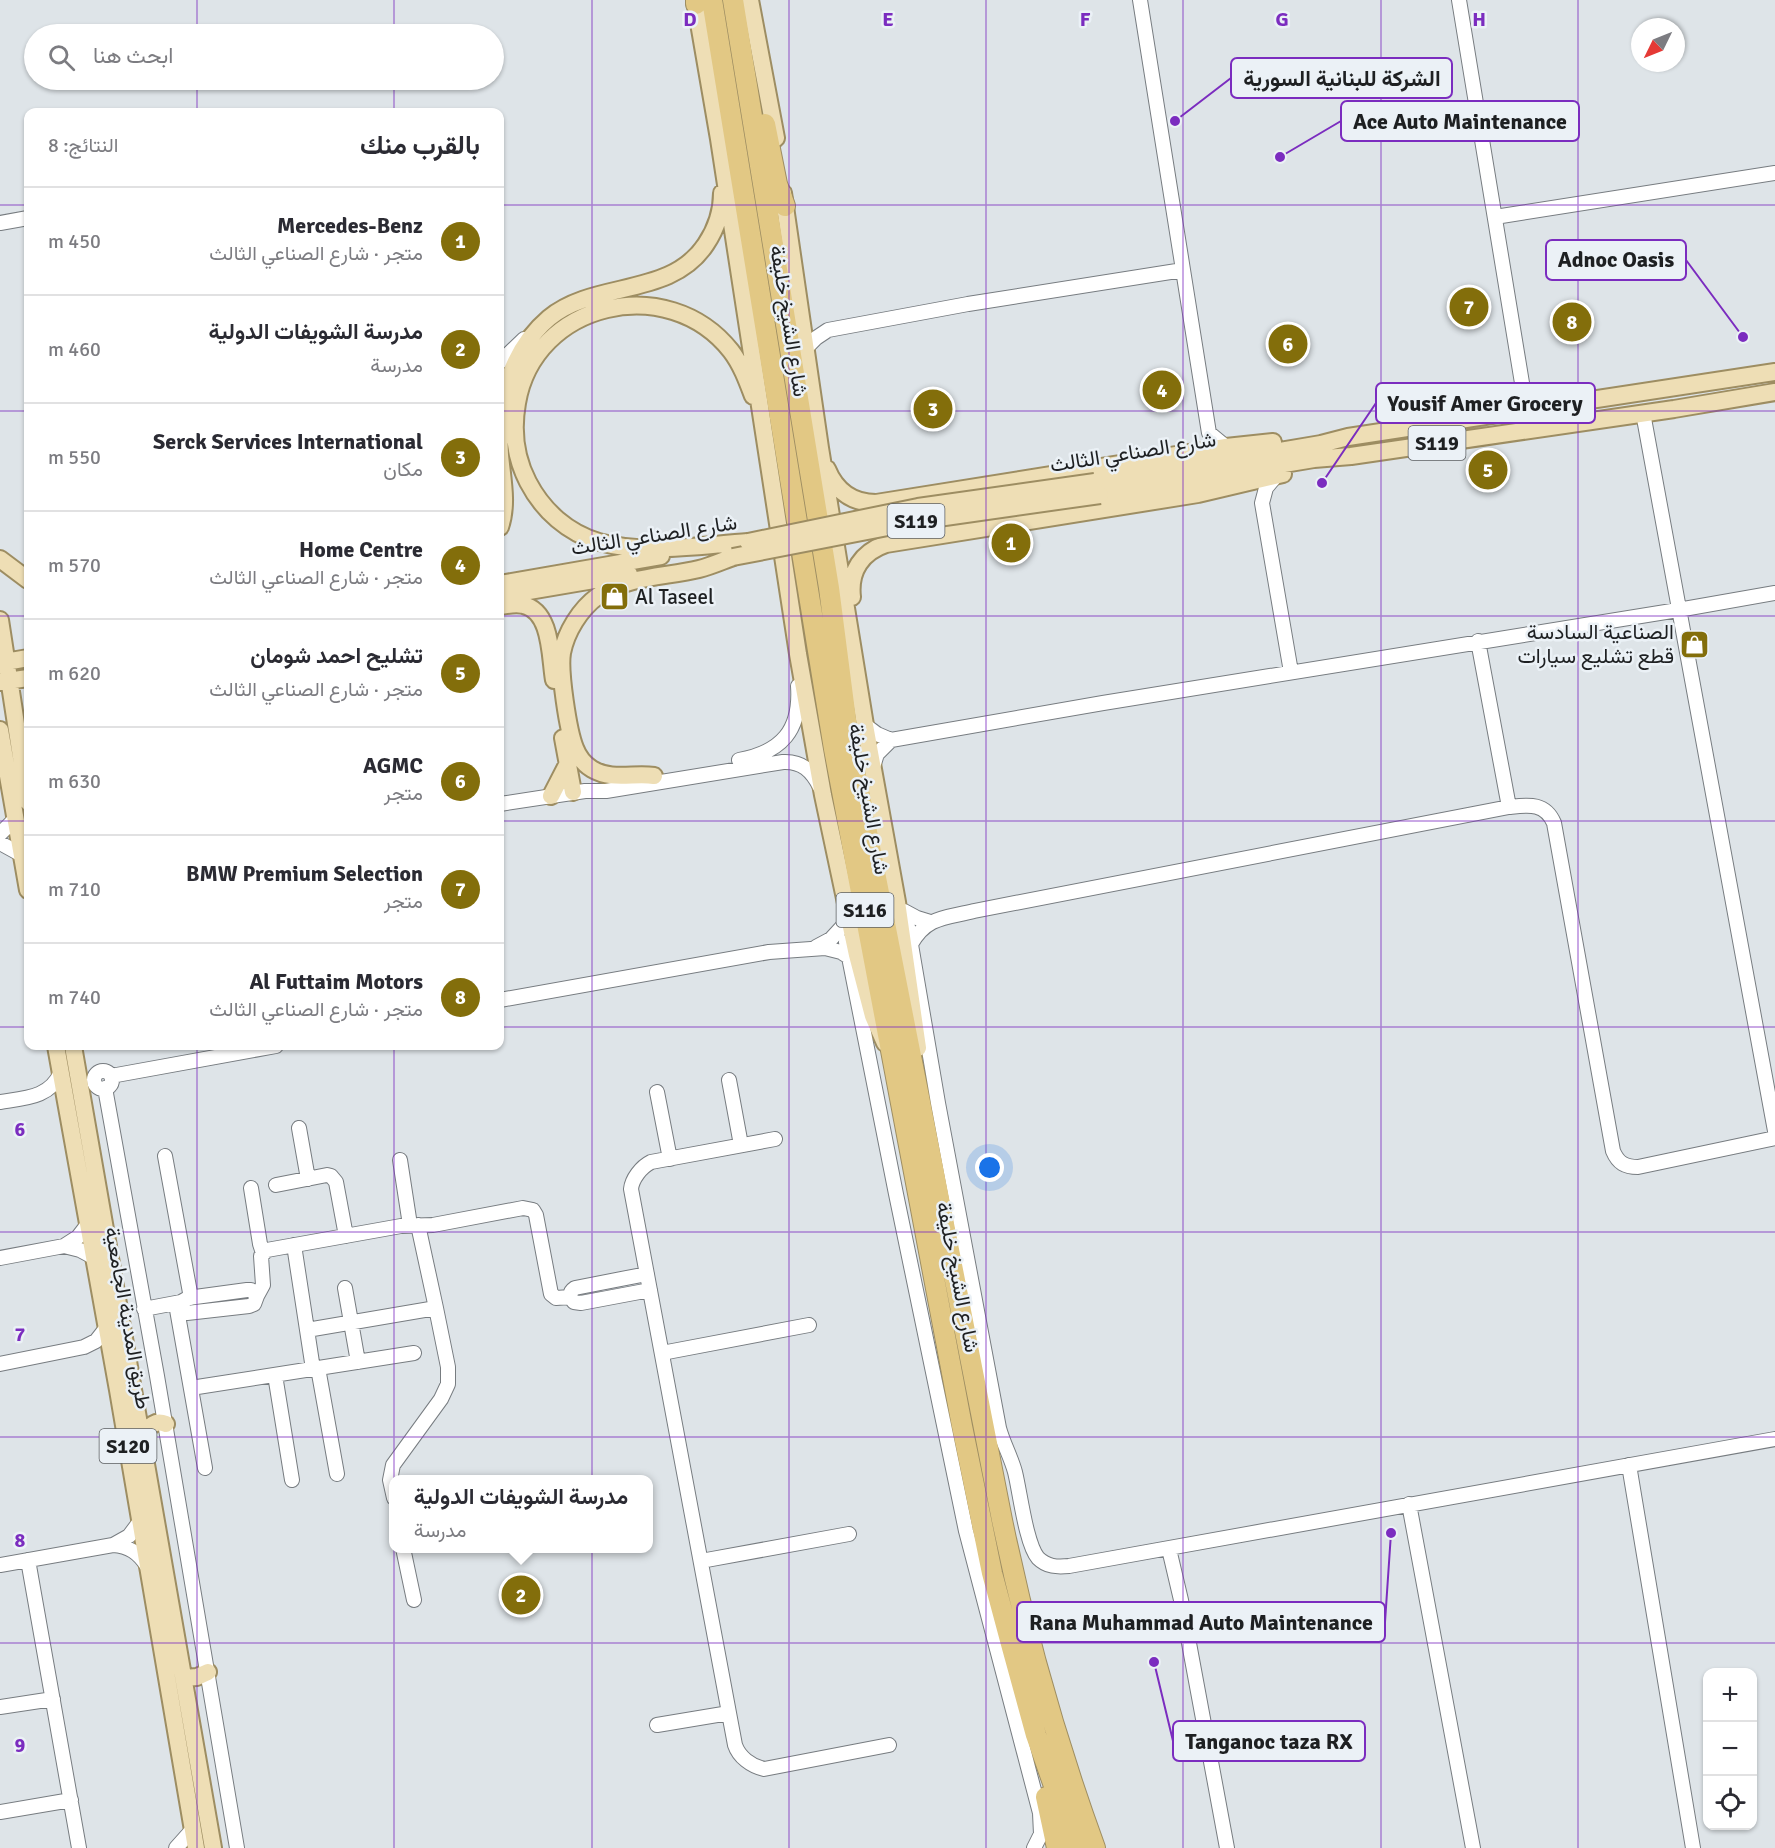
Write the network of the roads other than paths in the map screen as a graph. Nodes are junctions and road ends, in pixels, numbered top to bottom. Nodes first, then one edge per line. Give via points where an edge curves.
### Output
1 (733, 0) edge
2 (750, 0) edge
3 (1140, 0) edge
4 (1459, 0) edge
5 (700, 1) edge
6 (739, 41) junction
7 (719, 139) junction
8 (1775, 173) edge
9 (785, 206) junction
10 (1495, 217) junction
11 (24, 219) edge
12 (0, 223) edge
13 (1183, 270) junction
14 (801, 317) junction
15 (538, 329) junction
16 (828, 330) junction
17 (806, 348) junction
18 (504, 358) edge
19 (1775, 372) edge
20 (1522, 383) dead end
21 (1775, 392) edge
22 (504, 394) edge
23 (1642, 413) junction
24 (764, 425) junction
25 (1209, 433) junction
26 (1348, 437) junction
27 (820, 447) junction
28 (1226, 447) junction
29 (1194, 453) junction
30 (1351, 456) junction
31 (1276, 476) junction
32 (1236, 485) junction
33 (1097, 489) junction
34 (1262, 503) junction
35 (0, 559) edge
36 (649, 563) junction
37 (24, 577) edge
38 (504, 583) edge
39 (1775, 593) edge
40 (504, 596) edge
41 (504, 606) edge
42 (1678, 610) junction
43 (0, 620) edge
44 (1478, 641) junction
45 (853, 642) junction
46 (798, 654) junction
47 (10, 655) edge
48 (1291, 672) junction
49 (16, 680) edge
50 (6, 697) edge
51 (865, 725) junction
52 (0, 730) edge
53 (891, 740) junction
54 (568, 763) junction
55 (873, 767) junction
56 (654, 776) junction
57 (579, 791) junction
58 (19, 794) edge
59 (823, 795) junction
60 (551, 796) junction
61 (504, 803) edge
62 (1509, 807) junction
63 (15, 819) junction
64 (0, 834) edge
65 (0, 843) edge
66 (22, 855) junction
67 (839, 865) junction
68 (24, 867) edge
69 (892, 878) junction
70 (904, 911) junction
71 (930, 922) junction
72 (843, 926) junction
73 (911, 944) junction
74 (816, 947) junction
75 (849, 957) junction
76 (504, 999) edge
77 (57, 1050) edge
78 (254, 1050) edge
79 (74, 1052) edge
80 (891, 1052) junction
81 (61, 1072) junction
82 (916, 1078) junction
83 (729, 1080) dead end
84 (103, 1081) junction
85 (657, 1092) dead end
86 (39, 1095) junction
87 (83, 1101) junction
88 (0, 1102) edge
89 (68, 1113) junction
90 (299, 1128) dead end
91 (1775, 1131) edge
92 (1775, 1138) edge
93 (775, 1139) dead end
94 (741, 1145) junction
95 (165, 1156) dead end
96 (670, 1159) junction
97 (400, 1160) dead end
98 (308, 1179) junction
99 (276, 1185) dead end
100 (251, 1188) dead end
101 (96, 1222) junction
102 (414, 1225) junction
103 (346, 1236) junction
104 (948, 1244) junction
105 (294, 1245) junction
106 (64, 1246) junction
107 (263, 1252) junction
108 (0, 1258) edge
109 (94, 1258) junction
110 (967, 1258) junction
111 (647, 1274) junction
112 (610, 1281) junction
113 (345, 1288) dead end
114 (650, 1290) junction
115 (570, 1297) junction
116 (613, 1297) junction
117 (183, 1301) junction
118 (436, 1308) junction
119 (144, 1309) junction
120 (351, 1322) junction
121 (809, 1325) dead end
122 (107, 1327) junction
123 (307, 1330) junction
124 (414, 1353) dead end
125 (662, 1353) junction
126 (358, 1362) junction
127 (0, 1364) edge
128 (315, 1369) junction
129 (274, 1375) junction
130 (191, 1388) junction
131 (166, 1424) junction
132 (962, 1426) junction
133 (142, 1437) junction
134 (1775, 1439) edge
135 (949, 1442) junction
136 (1629, 1465) junction
137 (205, 1468) dead end
138 (337, 1474) dead end
139 (391, 1475) edge
140 (292, 1480) dead end
141 (1409, 1504) junction
142 (141, 1520) junction
143 (849, 1534) dead end
144 (113, 1545) junction
145 (1169, 1549) junction
146 (404, 1553) edge
147 (28, 1560) junction
148 (701, 1561) junction
149 (0, 1565) edge
150 (148, 1568) junction
151 (414, 1600) dead end
152 (208, 1672) junction
153 (184, 1678) junction
154 (53, 1699) junction
155 (0, 1707) edge
156 (729, 1713) junction
157 (657, 1725) dead end
158 (1036, 1735) junction
159 (1058, 1738) junction
160 (889, 1745) dead end
161 (71, 1800) junction
162 (1071, 1807) junction
163 (0, 1812) edge
164 (193, 1830) junction
165 (79, 1848) edge
166 (176, 1848) edge
167 (196, 1848) edge
168 (213, 1848) edge
169 (237, 1848) edge
170 (1034, 1848) edge
171 (1057, 1848) edge
172 (1076, 1848) edge
173 (1095, 1848) edge
174 (1110, 1848) edge
175 (1227, 1848) edge
176 (1473, 1848) edge
177 (1694, 1848) edge

1 - 6 highway, شارع الشيخ خليفة / S116
2 - 9 main road
3 - 13 street
4 - 10 street
5 - 7 main road
5 - 80 highway, شارع الشيخ خليفة / S116
6 - 9 highway via 754,76
6 - 82 highway, شارع الشيخ خليفة / S116 via 827,576 848,735
7 - 15 main road via 719,214 710,238 693,261 655,281 571,304
7 - 24 main road
8 - 10 street
9 - 14 main road
10 - 20 street
11 - 12 street
13 - 16 street
13 - 25 street
14 - 16 street
14 - 17 main road
15 - 18 street
15 - 22 main road via 515,364
16 - 17 street
17 - 27 main road
19 - 26 main road, شارع الصناعي الثالث / S119
21 - 23 main road, شارع الصناعي الثالث / S119
23 - 30 main road, شارع الصناعي الثالث / S119
23 - 42 street
24 - 36 main road via 731,351 688,317 652,306 633,305 596,313 551,337 530,365 518,399 515,439 525,475 544,507 569,528
24 - 46 main road
25 - 28 street
25 - 29 street
26 - 28 main road via 1316,436
26 - 33 main road, شارع الصناعي الثالث / S119
27 - 29 main road via 837,487 850,498 867,503
27 - 45 main road
28 - 29 main road
30 - 31 main road via 1329,465
30 - 33 main road, شارع الصناعي الثالث / S119
31 - 32 main road
31 - 34 street via 1266,488
32 - 34 street
32 - 45 main road via 878,547 858,565 851,581
33 - 36 main road, شارع الصناعي الثالث / S119, bridge via 733,557
33 - 36 main road, شارع الصناعي الثالث / S119, bridge via 918,507
34 - 48 street
35 - 37 main road
36 - 38 main road, شارع الصناعي الثالث / S119
36 - 40 main road, شارع الصناعي الثالث / S119
36 - 56 main road via 631,582 608,590 587,606 571,629 561,665 574,747 584,762 607,775
39 - 42 street
41 - 54 main road via 530,608 545,624
42 - 44 street
42 - 91 street
43 - 47 main road
44 - 48 street
44 - 62 street
45 - 51 main road
46 - 56 street via 797,714 780,744 758,756
46 - 59 main road
47 - 49 main road
48 - 53 street
49 - 50 main road
50 - 58 main road
51 - 53 street
51 - 55 main road
52 - 58 main road
53 - 55 street via 878,754
54 - 57 main road
54 - 60 main road
55 - 69 main road
56 - 57 street
57 - 59 street via 606,791 789,762 810,771
57 - 60 street
58 - 63 main road
59 - 67 main road
60 - 61 street
62 - 71 street
62 - 92 street via 1541,807 1554,823 1616,1158 1622,1164 1638,1167
63 - 64 street
63 - 66 main road
65 - 66 street
66 - 68 main road
67 - 72 street
67 - 80 main road via 871,1007
69 - 70 street via 899,888
69 - 82 main road via 917,1043
70 - 71 street
70 - 73 street
71 - 73 street
72 - 74 street
72 - 75 street
73 - 110 street
74 - 75 street via 833,949
74 - 76 street via 713,961
75 - 135 street
77 - 81 main road, طريق المدينة الجامعية / S120
78 - 84 street
79 - 84 street
79 - 87 main road, طريق المدينة الجامعية / S120
80 - 132 highway, شارع الشيخ خليفة / S116
81 - 86 street via 52,1086
81 - 89 main road, طريق المدينة الجامعية / S120
82 - 104 highway, شارع الشيخ خليفة / S116
83 - 94 street
84 - 87 street
84 - 119 street
85 - 96 street
86 - 88 street
86 - 89 street via 55,1100
87 - 101 main road, طريق المدينة الجامعية / S120
89 - 101 main road, طريق المدينة الجامعية / S120 via 81,1187
90 - 98 street
93 - 94 street
94 - 96 street
95 - 117 street
96 - 111 street via 647,1164 632,1184
97 - 102 street
98 - 99 street
98 - 103 street via 327,1175 334,1179
100 - 107 street
101 - 106 street
101 - 109 main road, طريق المدينة الجامعية / S120
101 - 133 main road, طريق المدينة الجامعية / S120
102 - 103 street
102 - 115 street via 528,1208 536,1215 552,1294 556,1298
102 - 118 street
103 - 105 street
104 - 110 highway
104 - 159 highway, شارع الشيخ خليفة / S116 via 1013,1574
105 - 107 street
105 - 123 street
106 - 108 street
106 - 109 street
107 - 117 street via 263,1285 254,1304 191,1313 183,1311
109 - 122 main road, طريق المدينة الجامعية / S120
110 - 145 street via 999,1428 1014,1470 1031,1546 1040,1560 1056,1567 1069,1566
111 - 112 street
111 - 114 street
112 - 115 street via 575,1287
112 - 116 street
113 - 120 street
114 - 116 street
114 - 125 street
115 - 116 street via 578,1304
117 - 119 street
117 - 130 street
118 - 120 street
118 - 139 street via 448,1384 393,1466
119 - 131 street
120 - 123 street
120 - 126 street
121 - 125 street
122 - 127 street via 96,1341 77,1350
122 - 142 main road, طريق المدينة الجامعية / S120
123 - 128 street
124 - 126 street
125 - 148 street
126 - 128 street
128 - 129 street
128 - 138 street
129 - 130 street
129 - 140 street
130 - 137 street
131 - 133 main road via 153,1424
131 - 152 street
132 - 135 highway
132 - 158 highway, شارع الشيخ خليفة / S116 via 992,1573
133 - 153 main road, طريق المدينة الجامعية / S120
134 - 136 street
135 - 170 street via 966,1531 1040,1813 1041,1834
136 - 141 street
136 - 177 street
141 - 145 street
141 - 176 street
142 - 144 street via 129,1536
142 - 150 main road, طريق المدينة الجامعية / S120
143 - 148 street
144 - 147 street
144 - 150 street via 130,1548
145 - 175 street
146 - 151 street
147 - 149 street
147 - 154 street
148 - 156 street
150 - 164 main road, طريق المدينة الجامعية / S120
152 - 153 main road
152 - 169 street
153 - 168 main road, طريق المدينة الجامعية / S120
154 - 155 street
154 - 161 street
156 - 157 street
156 - 160 street via 736,1749 759,1768
158 - 162 highway, شارع الشيخ خليفة / S116
158 - 171 highway
159 - 162 highway, شارع الشيخ خليفة / S116
159 - 174 highway via 1070,1753
161 - 163 street
161 - 165 street
162 - 172 highway, S116
162 - 173 highway, S116
164 - 166 street
164 - 167 main road, طريق المدينة الجامعية / S120

